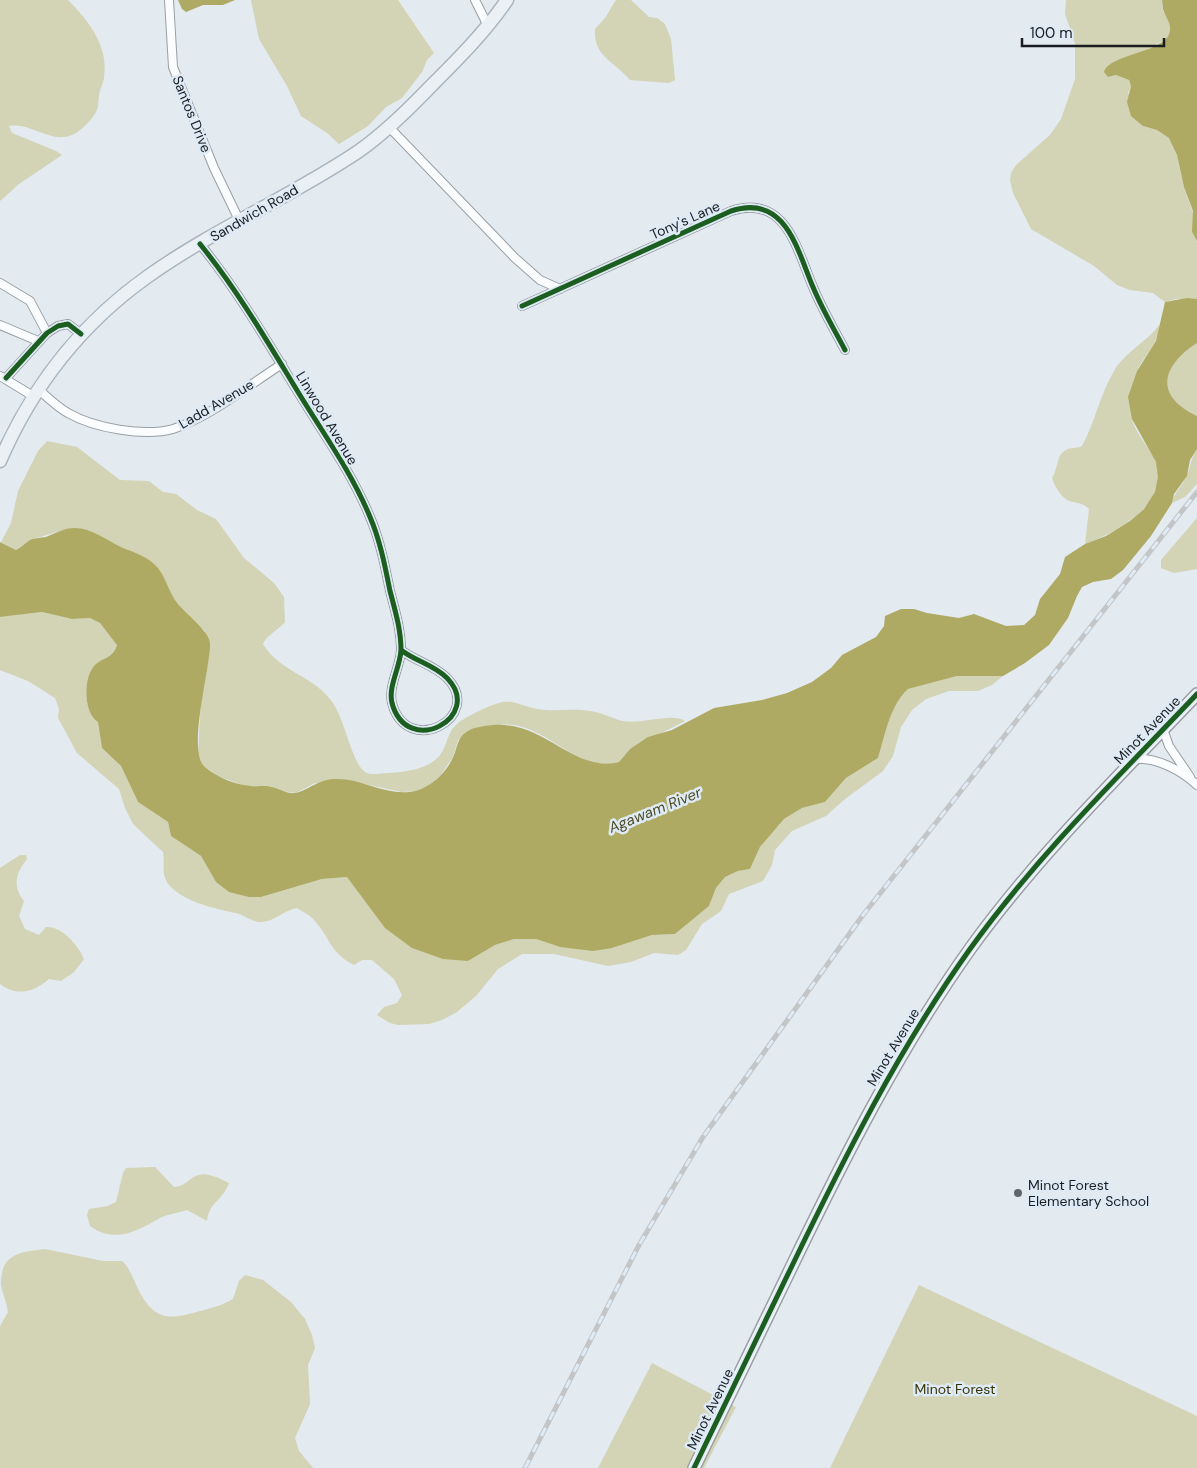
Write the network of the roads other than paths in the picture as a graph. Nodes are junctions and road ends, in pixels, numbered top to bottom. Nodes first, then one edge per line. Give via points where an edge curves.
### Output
1 (169, 0) edge
2 (475, 0) edge
3 (507, 0) edge
4 (488, 26) junction
5 (389, 127) junction
6 (240, 222) junction
7 (200, 244) junction
8 (0, 283) edge
9 (560, 289) junction
10 (522, 306) dead end
11 (0, 326) edge
12 (47, 333) junction
13 (81, 334) junction
14 (38, 342) junction
15 (845, 350) dead end
16 (282, 364) junction
17 (3, 377) edge
18 (36, 393) junction
19 (0, 460) edge
20 (400, 650) junction
21 (1197, 694) edge
22 (1163, 730) junction
23 (1134, 760) junction
24 (1195, 783) edge
25 (694, 1468) edge

1 - 6 street, Santos Drive via 173,67
2 - 4 street
3 - 4 main road, Sandwich Road
4 - 5 main road, Sandwich Road
5 - 6 main road, Sandwich Road via 347,159
5 - 9 street via 522,266 545,284
6 - 7 main road, Sandwich Road
7 - 13 main road, Sandwich Road via 136,286
7 - 16 street, Linwood Avenue via 244,302
8 - 12 street via 33,303
9 - 10 street, Tony's Lane
9 - 15 street, Tony's Lane via 732,211 756,207 780,219 790,232
11 - 14 street
12 - 13 street via 62,324 73,326
12 - 14 street
13 - 18 main road, Sandwich Road
14 - 17 street
16 - 18 street, Ladd Avenue via 194,419 160,431 135,431 97,424 68,413
16 - 20 street, Linwood Avenue via 371,518 395,612
17 - 18 street, Ladd Avenue
18 - 19 main road, Sandwich Road
20 - 20 street, Linwood Avenue via 391,694 393,707 412,728 425,731 438,728 450,718 456,706 454,688 440,672
21 - 22 main road, Minot Avenue
22 - 23 main road, Minot Avenue
22 - 24 street via 1169,746
23 - 24 street via 1155,760
23 - 25 main road, Minot Avenue via 1062,835 1010,896 907,1044 841,1163

